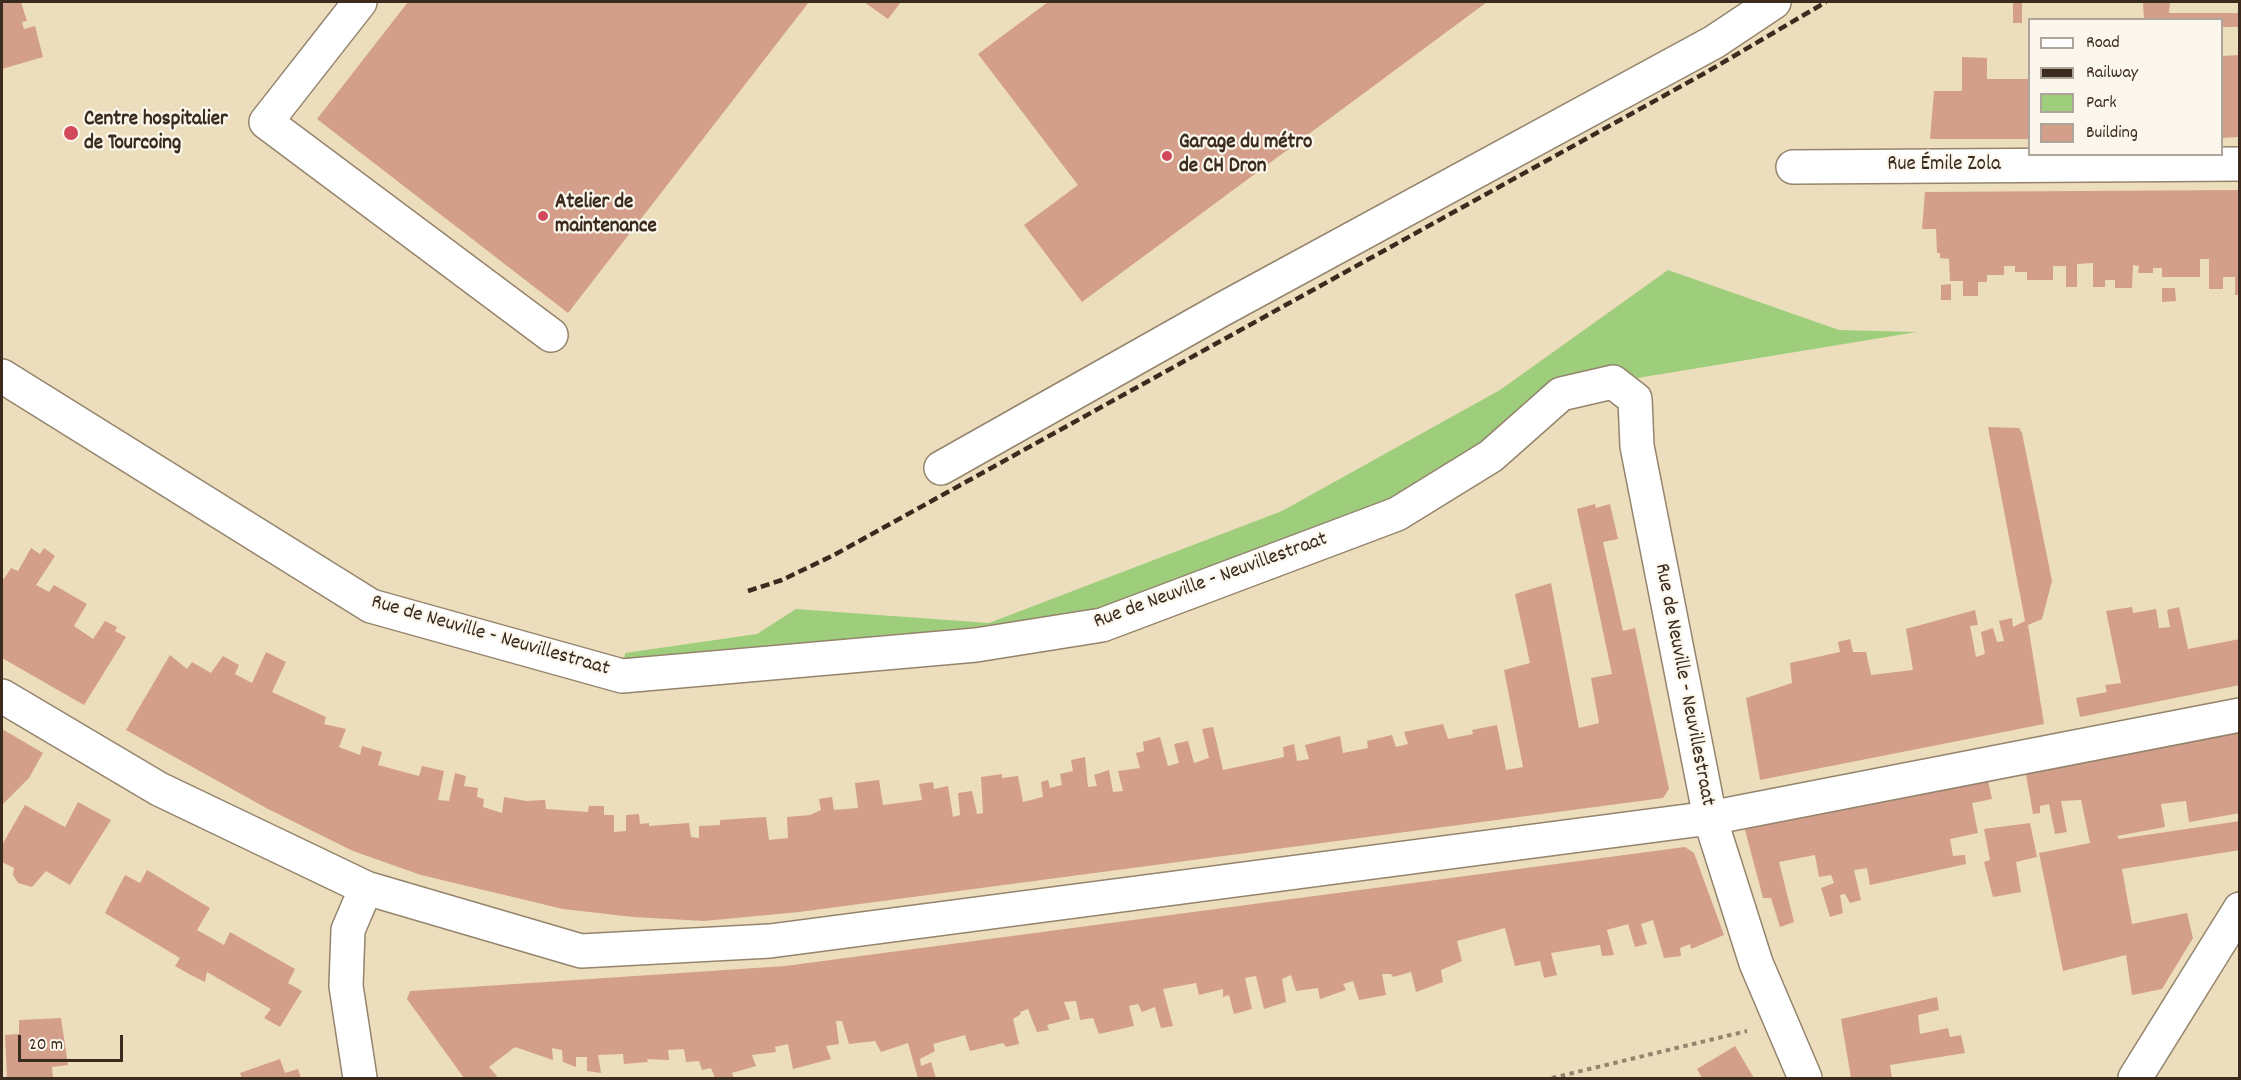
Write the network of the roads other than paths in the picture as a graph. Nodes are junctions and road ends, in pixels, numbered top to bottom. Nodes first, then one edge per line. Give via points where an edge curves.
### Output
1 (360, 2) edge
2 (1774, 2) edge
3 (2240, 164) edge
4 (1793, 167) dead end
5 (551, 335) dead end
6 (2, 376) edge
7 (941, 468) dead end
8 (2, 696) edge
9 (2240, 715) edge
10 (1710, 818) junction
11 (366, 888) junction
12 (2240, 909) edge
13 (360, 1078) edge
14 (1805, 1078) edge
15 (2134, 1078) edge

1 - 5 street via 266,122
2 - 7 street via 1714,42 1221,310
3 - 4 street, Rue Émile Zola
6 - 10 street, Rue de Neuville - Neuvillestraat via 371,606 622,676 976,645 1102,625 1397,513 1491,456 1561,394 1613,382 1635,399 1642,478
8 - 11 street via 159,789
9 - 10 street
10 - 11 street via 749,943 581,951
10 - 14 street, Rue de Neuville - Neuvillestraat via 1756,963
11 - 13 street via 348,930 346,986
12 - 15 street

